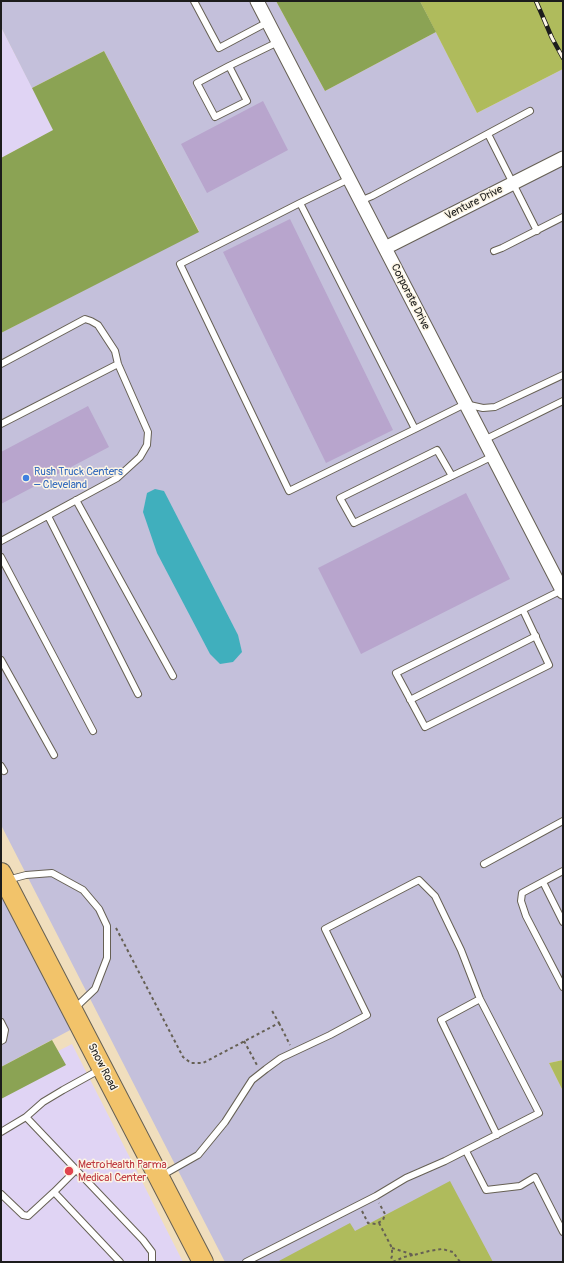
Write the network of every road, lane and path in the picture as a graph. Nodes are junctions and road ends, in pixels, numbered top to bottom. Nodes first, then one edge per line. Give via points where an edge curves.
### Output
1 (194, 1) edge
2 (257, 1) edge
3 (268, 22) junction
4 (278, 42) junction
5 (229, 66) junction
6 (530, 111) dead end
7 (488, 134) junction
8 (563, 158) edge
9 (349, 178) junction
10 (512, 183) junction
11 (360, 201) junction
12 (300, 203) junction
13 (563, 217) edge
14 (537, 231) junction
15 (385, 248) junction
16 (494, 251) dead end
17 (1, 364) edge
18 (118, 364) junction
19 (563, 375) edge
20 (563, 401) edge
21 (465, 404) junction
22 (1, 424) edge
23 (415, 429) junction
24 (484, 440) junction
25 (493, 456) junction
26 (452, 476) junction
27 (76, 500) junction
28 (48, 516) junction
29 (1, 541) edge
30 (1, 557) edge
31 (561, 585) edge
32 (523, 610) junction
33 (536, 636) junction
34 (1, 660) edge
35 (173, 676) dead end
36 (138, 694) dead end
37 (410, 700) junction
38 (93, 731) dead end
39 (54, 755) dead end
40 (563, 821) edge
41 (484, 864) dead end
42 (563, 871) edge
43 (2, 879) edge
44 (543, 882) junction
45 (560, 909) edge
46 (563, 922) edge
47 (113, 923) dead end
48 (563, 987) edge
49 (480, 999) junction
50 (271, 1009) dead end
51 (73, 1011) junction
52 (1, 1022) edge
53 (278, 1023) junction
54 (1, 1041) edge
55 (244, 1041) junction
56 (293, 1052) junction
57 (102, 1069) junction
58 (261, 1073) junction
59 (26, 1117) junction
60 (1, 1132) edge
61 (497, 1135) junction
62 (466, 1150) junction
63 (76, 1170) junction
64 (159, 1177) junction
65 (54, 1192) junction
66 (1, 1194) edge
67 (376, 1196) junction
68 (358, 1205) junction
69 (379, 1222) junction
70 (563, 1232) edge
71 (392, 1248) junction
72 (414, 1255) junction
73 (120, 1262) edge
74 (152, 1262) edge
75 (203, 1262) edge
76 (246, 1262) edge
77 (390, 1262) edge
78 (393, 1262) edge
79 (460, 1262) edge

1 - 3 lane via 219,48
2 - 3 street, Corporate Drive
3 - 4 street, Corporate Drive
4 - 5 lane
4 - 9 street, Corporate Drive
5 - 5 lane via 197,83 215,117 247,101
6 - 7 lane
7 - 10 lane
7 - 11 lane
8 - 10 street, Venture Drive
9 - 11 street, Corporate Drive
9 - 12 lane
10 - 14 lane
10 - 15 street, Venture Drive
11 - 15 street, Corporate Drive
12 - 23 lane
12 - 23 lane via 180,264 289,491
13 - 14 lane
14 - 16 lane
15 - 21 street, Corporate Drive
17 - 18 lane via 85,319 98,325 115,351
18 - 22 lane
18 - 27 lane via 148,432 147,445 140,457 117,478
19 - 21 lane via 495,407 483,408
20 - 24 lane
21 - 23 lane
21 - 24 street, Corporate Drive
24 - 25 street, Corporate Drive
25 - 26 lane
25 - 31 street, Corporate Drive
26 - 26 lane via 354,523 340,498 437,450
27 - 28 lane
27 - 35 lane
28 - 29 lane
28 - 36 lane
30 - 38 lane
31 - 32 lane
32 - 33 lane
32 - 37 lane via 396,673
33 - 37 lane
33 - 37 lane via 549,665 425,727
34 - 39 lane
40 - 41 lane
42 - 44 lane
43 - 51 main road, Snow Road
43 - 51 lane via 52,873 83,890 99,909 107,926 107,958 95,989
44 - 45 lane
44 - 48 lane via 522,893 521,901 526,916
45 - 46 lane
47 - 55 path via 183,1057 191,1062 203,1063
49 - 56 lane via 461,950 434,896 419,880 325,929 367,1015
49 - 61 lane via 441,1020
49 - 61 lane via 540,1114
50 - 53 path
51 - 57 main road, Snow Road
52 - 54 lane via 5,1030
53 - 55 path
53 - 56 path
55 - 58 path
56 - 58 lane
57 - 59 lane via 63,1090
57 - 64 main road, Snow Road
58 - 64 lane via 252,1080 226,1122 198,1155
59 - 60 lane
59 - 63 lane
61 - 62 lane
62 - 67 lane via 406,1178
62 - 70 lane via 486,1190 520,1186 534,1177
63 - 65 lane
63 - 74 lane via 143,1240 152,1252
64 - 75 main road, Snow Road
65 - 66 lane via 28,1216 23,1215
65 - 73 lane
67 - 68 lane
67 - 69 path via 385,1214
68 - 69 path via 368,1223
68 - 76 lane
69 - 71 path
71 - 72 path
71 - 77 path
72 - 78 path
72 - 79 path via 442,1249 453,1252

